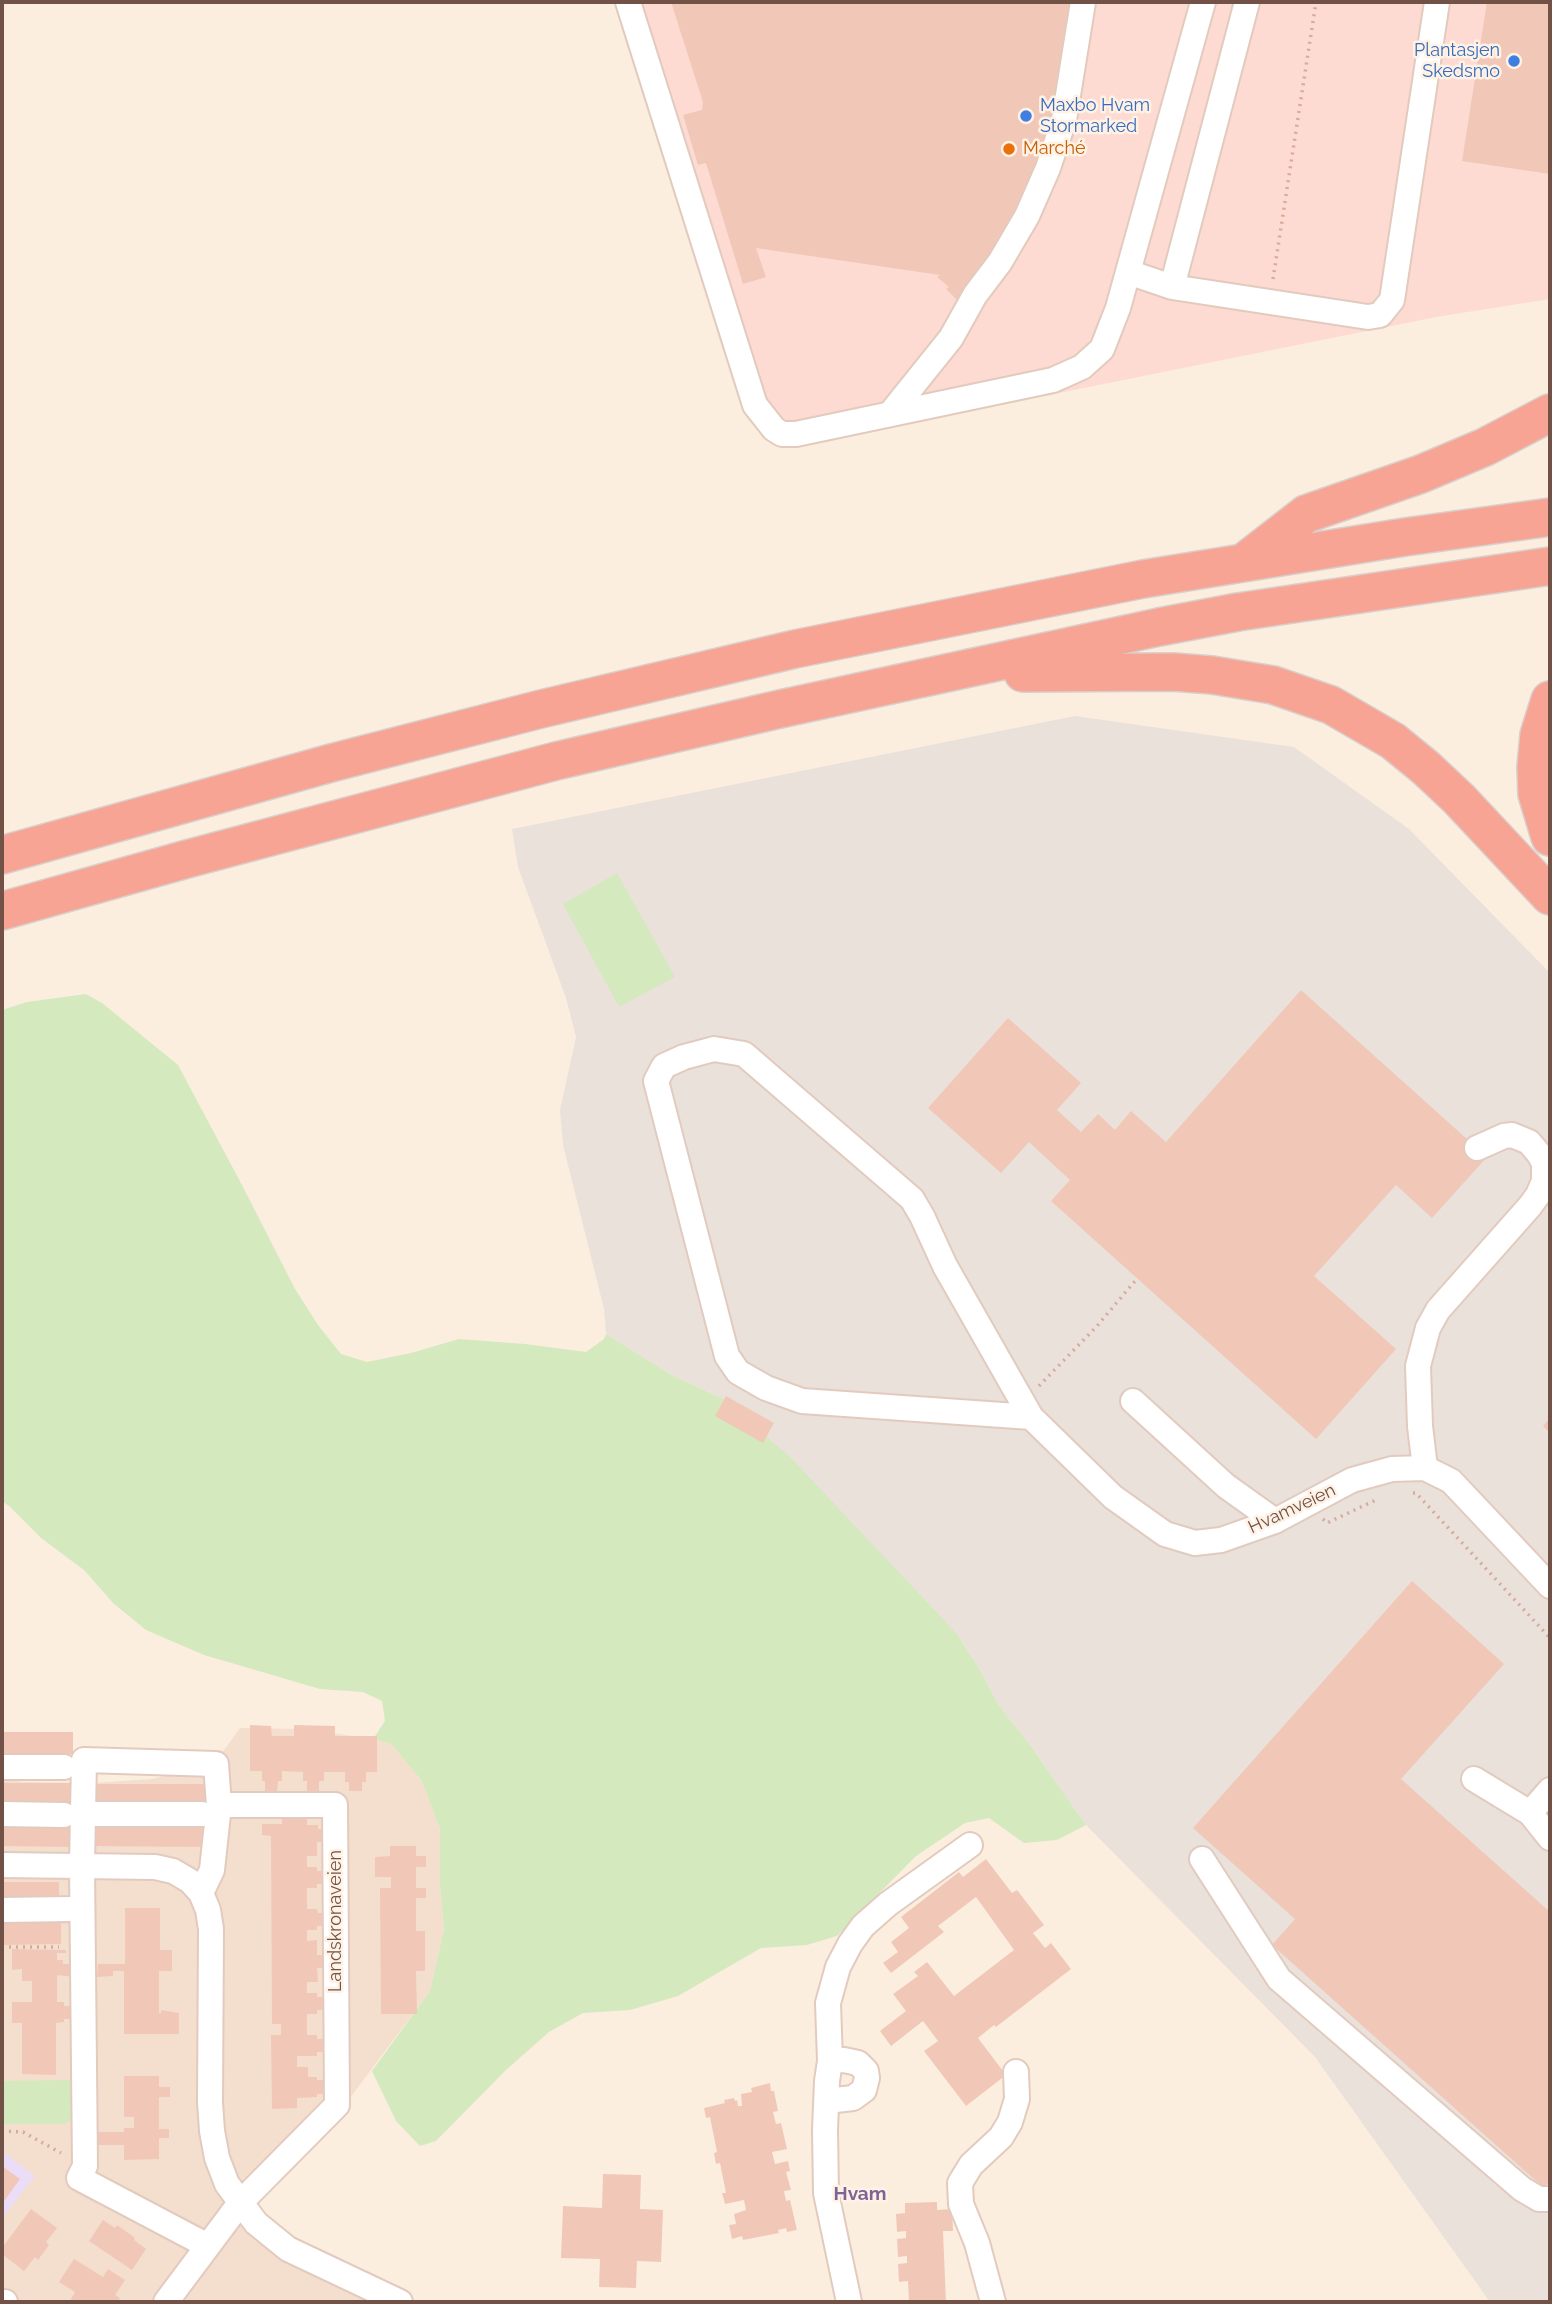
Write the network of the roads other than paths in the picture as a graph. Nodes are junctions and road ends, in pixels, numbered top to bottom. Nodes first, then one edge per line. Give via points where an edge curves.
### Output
1 (628, 2) edge
2 (1083, 2) edge
3 (1203, 2) edge
4 (1247, 2) edge
5 (1437, 2) edge
6 (1128, 272) junction
7 (1172, 287) junction
8 (1550, 412) edge
9 (890, 414) junction
10 (1550, 517) edge
11 (1245, 562) junction
12 (1550, 566) edge
13 (932, 675) junction
14 (1550, 700) edge
15 (1550, 837) edge
16 (2, 855) edge
17 (1550, 896) edge
18 (2, 911) edge
19 (1477, 1148) dead end
20 (1133, 1401) dead end
21 (1027, 1410) junction
22 (1425, 1468) junction
23 (1275, 1521) junction
24 (1550, 1586) edge
25 (2, 1767) edge
26 (64, 1768) dead end
27 (1474, 1779) dead end
28 (1550, 1790) edge
29 (210, 1810) junction
30 (1530, 1813) junction
31 (2, 1814) edge
32 (74, 1815) junction
33 (1550, 1838) edge
34 (970, 1845) dead end
35 (1202, 1859) dead end
36 (2, 1865) edge
37 (82, 1866) junction
38 (201, 1893) junction
39 (69, 1909) dead end
40 (2, 1910) edge
41 (830, 2061) junction
42 (1016, 2072) dead end
43 (827, 2101) junction
44 (1550, 2199) edge
45 (240, 2203) junction
46 (208, 2246) junction
47 (166, 2302) edge
48 (400, 2302) edge
49 (849, 2302) edge
50 (993, 2302) edge

1 - 9 street via 755,405 782,434
2 - 9 street via 1063,120 1027,216 951,338
3 - 6 street
4 - 7 street
5 - 7 street via 1392,300 1380,315 1368,317
6 - 7 street
6 - 9 street via 1102,349 1082,367 1053,380
8 - 11 highway via 1421,474 1306,514
10 - 11 highway
11 - 16 highway via 795,649 331,763
12 - 13 highway via 1238,612
13 - 17 highway via 1173,672 1244,679 1298,693 1361,722 1426,768
13 - 18 highway via 543,765
14 - 15 highway via 1539,735 1536,767 1537,794
19 - 22 street via 1512,1135 1529,1142 1544,1163 1544,1181 1530,1206 1438,1310 1421,1348 1418,1389
20 - 23 street via 1226,1486
21 - 21 street, Hvamveien via 802,1401 738,1372 727,1356 656,1081 664,1066 714,1049 744,1054 912,1199
21 - 23 street, Hvamveien via 1113,1497 1165,1534 1195,1543 1221,1540
22 - 23 street, Hvamveien via 1392,1469 1352,1480
22 - 24 street via 1451,1481
25 - 26 street
27 - 30 street
28 - 30 street
29 - 32 street
29 - 32 street via 216,1764 84,1760
29 - 38 street via 212,1870
29 - 45 street, Landskronaveien via 335,1805 337,2105
30 - 33 street
31 - 32 street
32 - 37 street
34 - 41 street via 888,1904 850,1944 828,2003
35 - 44 street via 1279,1979 1522,2189 1539,2199
36 - 37 street
37 - 38 street via 173,1871
37 - 46 street via 85,2166 79,2178
38 - 45 street via 211,1929 212,2131 227,2184
39 - 40 street
41 - 43 street
41 - 43 street via 858,2063 867,2078 864,2090 853,2098
42 - 50 street via 1017,2099 1010,2122 960,2183 961,2204
43 - 49 street via 826,2193
45 - 46 street
45 - 48 street via 288,2249
46 - 47 street

